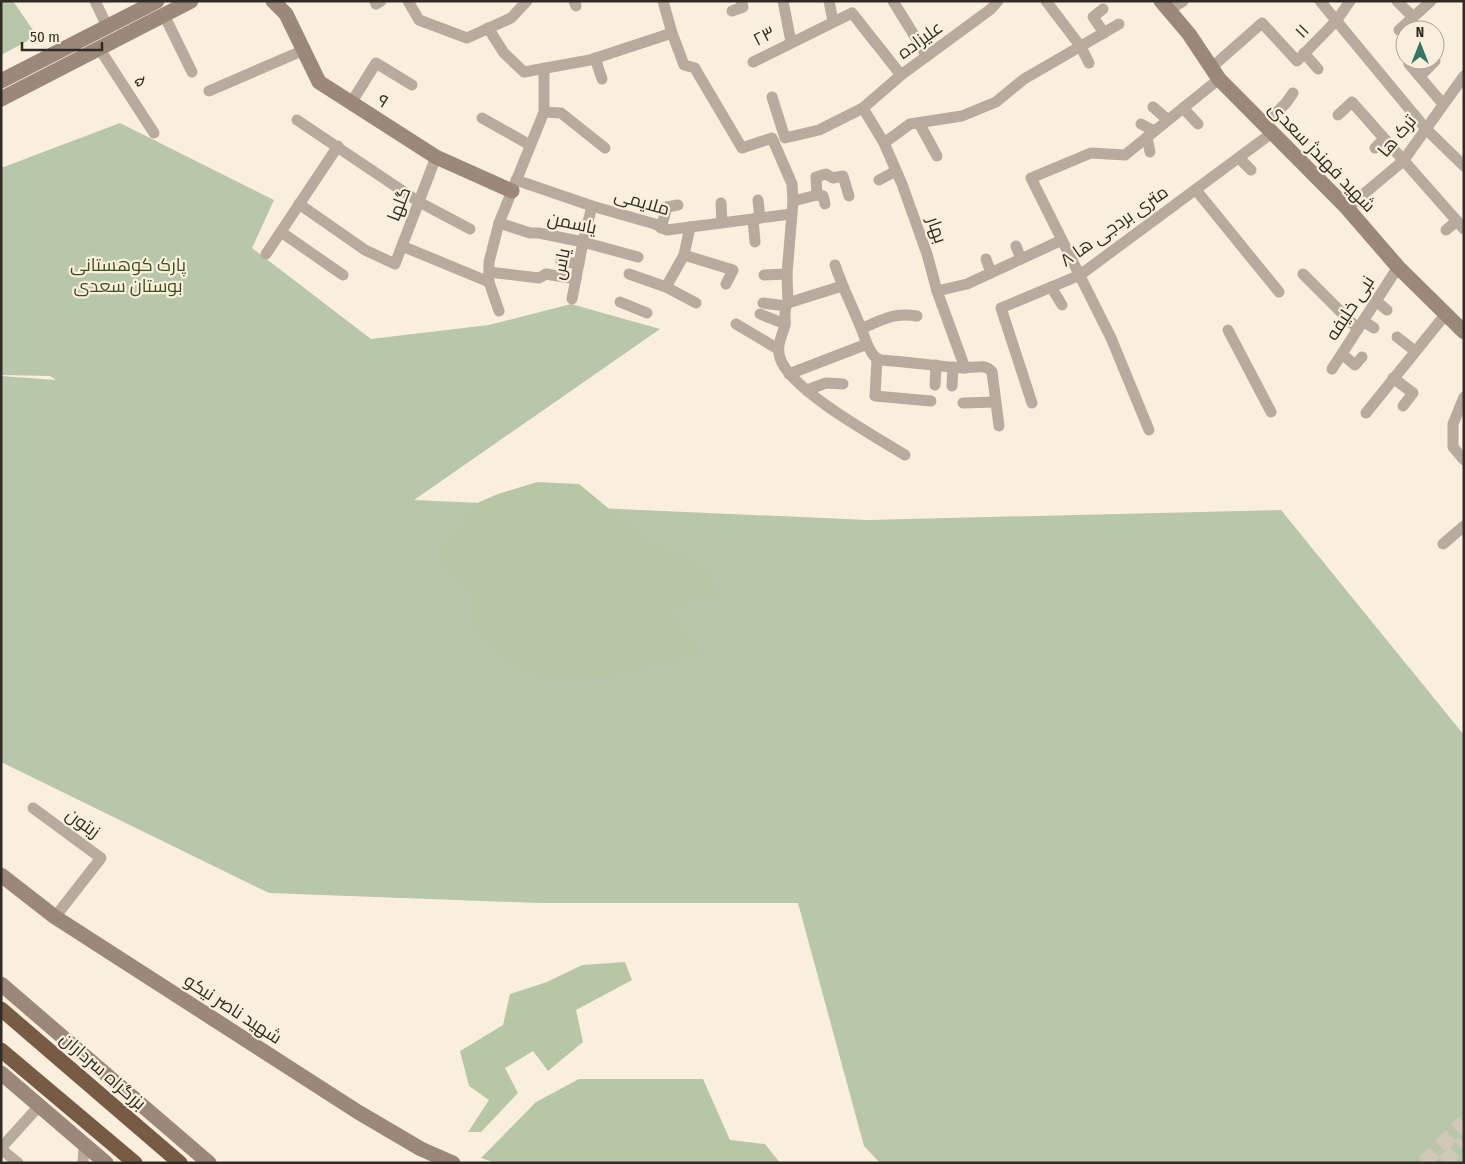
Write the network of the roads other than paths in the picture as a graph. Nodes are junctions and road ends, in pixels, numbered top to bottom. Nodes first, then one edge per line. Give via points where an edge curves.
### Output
1 (95, 1) edge
2 (157, 1) edge
3 (191, 1) edge
4 (274, 1) edge
5 (408, 1) edge
6 (527, 1) edge
7 (663, 1) edge
8 (741, 1) edge
9 (783, 1) edge
10 (828, 1) edge
11 (893, 1) edge
12 (1046, 1) edge
13 (1183, 1) edge
14 (1320, 1) edge
15 (1350, 1) edge
16 (1397, 1) edge
17 (1431, 1) edge
18 (996, 2) edge
19 (1165, 6) edge
20 (1103, 8) dead end
21 (732, 11) dead end
22 (164, 15) junction
23 (1413, 17) junction
24 (1337, 20) junction
25 (1410, 20) edge
26 (833, 21) junction
27 (1119, 24) dead end
28 (107, 26) junction
29 (488, 28) junction
30 (672, 33) junction
31 (1104, 33) junction
32 (791, 42) junction
33 (67, 46) junction
34 (1081, 47) junction
35 (99, 48) junction
36 (304, 50) junction
37 (927, 56) junction
38 (1301, 57) junction
39 (595, 58) junction
40 (76, 60) junction
41 (753, 62) dead end
42 (1089, 63) dead end
43 (544, 68) junction
44 (1318, 69) dead end
45 (1415, 70) edge
46 (1426, 70) edge
47 (192, 72) dead end
48 (1215, 73) junction
49 (901, 76) junction
50 (1420, 76) junction
51 (1464, 76) edge
52 (602, 79) dead end
53 (1, 81) edge
54 (412, 85) dead end
55 (209, 91) dead end
56 (1293, 92) dead end
57 (1459, 93) edge
58 (772, 97) dead end
59 (1, 99) edge
60 (352, 103) junction
61 (1444, 104) junction
62 (1154, 107) dead end
63 (863, 108) junction
64 (1182, 108) junction
65 (544, 112) junction
66 (1338, 116) dead end
67 (482, 118) dead end
68 (297, 120) dead end
69 (1168, 120) junction
70 (919, 122) junction
71 (1141, 124) dead end
72 (1198, 124) dead end
73 (1268, 129) junction
74 (1426, 129) junction
75 (154, 133) dead end
76 (1151, 134) junction
77 (1384, 139) junction
78 (884, 144) junction
79 (530, 145) junction
80 (338, 146) junction
81 (605, 148) dead end
82 (1375, 148) dead end
83 (1150, 152) dead end
84 (937, 156) dead end
85 (436, 157) junction
86 (1239, 158) junction
87 (1403, 161) junction
88 (1464, 166) edge
89 (1251, 170) dead end
90 (896, 171) junction
91 (879, 180) dead end
92 (514, 185) junction
93 (1196, 190) junction
94 (848, 196) dead end
95 (758, 200) dead end
96 (793, 201) junction
97 (1438, 201) junction
98 (419, 202) junction
99 (721, 203) dead end
100 (299, 204) junction
101 (678, 205) dead end
102 (592, 206) junction
103 (1459, 206) dead end
104 (1347, 208) junction
105 (1429, 209) dead end
106 (791, 214) junction
107 (756, 218) junction
108 (1457, 222) edge
109 (498, 223) junction
110 (722, 223) junction
111 (690, 227) junction
112 (661, 228) junction
113 (470, 229) dead end
114 (1446, 230) dead end
115 (281, 232) junction
116 (1062, 240) junction
117 (583, 242) junction
118 (755, 242) dead end
119 (402, 246) junction
120 (1016, 246) dead end
121 (266, 254) dead end
122 (684, 255) junction
123 (638, 257) dead end
124 (986, 259) dead end
125 (1022, 259) junction
126 (561, 261) dead end
127 (579, 264) junction
128 (835, 265) dead end
129 (1398, 266) junction
130 (991, 273) junction
131 (629, 274) dead end
132 (787, 274) junction
133 (1303, 274) dead end
134 (343, 275) dead end
135 (764, 275) dead end
136 (1080, 275) junction
137 (489, 277) junction
138 (576, 279) junction
139 (726, 284) dead end
140 (842, 286) junction
141 (666, 287) junction
142 (1051, 287) junction
143 (937, 291) junction
144 (1279, 292) dead end
145 (572, 299) dead end
146 (1376, 301) junction
147 (620, 302) dead end
148 (696, 303) dead end
149 (787, 304) junction
150 (1062, 305) dead end
151 (1387, 310) dead end
152 (499, 311) dead end
153 (647, 313) dead end
154 (1446, 315) junction
155 (917, 316) dead end
156 (736, 324) dead end
157 (785, 324) junction
158 (1360, 325) junction
159 (862, 328) junction
160 (1374, 328) dead end
161 (1228, 330) dead end
162 (1464, 332) edge
163 (1397, 337) dead end
164 (867, 344) junction
165 (778, 349) junction
166 (1342, 354) junction
167 (1413, 354) junction
168 (1362, 357) dead end
169 (877, 358) junction
170 (1421, 363) dead end
171 (936, 365) junction
172 (953, 367) junction
173 (965, 368) junction
174 (1332, 369) dead end
175 (789, 374) junction
176 (1393, 378) junction
177 (843, 384) dead end
178 (935, 385) dead end
179 (952, 386) dead end
180 (807, 390) junction
181 (1464, 397) edge
182 (931, 402) dead end
183 (995, 402) junction
184 (964, 403) dead end
185 (1032, 403) dead end
186 (1403, 406) dead end
187 (1271, 412) dead end
188 (1366, 413) dead end
189 (999, 426) dead end
190 (1148, 430) dead end
191 (905, 455) dead end
192 (1464, 460) edge
193 (1464, 526) edge
194 (1443, 544) dead end
195 (33, 808) dead end
196 (1, 875) edge
197 (54, 916) junction
198 (1, 984) edge
199 (1, 1009) edge
200 (2, 1051) edge
201 (1, 1074) edge
202 (39, 1106) junction
203 (84, 1145) junction
204 (1, 1148) edge
205 (18, 1163) edge
206 (83, 1163) edge
207 (106, 1163) edge
208 (134, 1163) edge
209 (180, 1163) edge
210 (209, 1163) edge
211 (453, 1163) edge

1 - 28 street
2 - 28 street
3 - 22 street
4 - 36 street, ۹ via 286,14
5 - 29 street via 419,20 467,38
6 - 29 street via 511,18
7 - 30 street
8 - 21 street via 744,8
9 - 32 street, ۲۳
10 - 26 street
11 - 37 street
12 - 34 street
13 - 19 street
14 - 24 street
15 - 24 street, ۱۱
16 - 23 street
17 - 23 street
18 - 37 street, علیزاده
19 - 48 street, شهید فهندژ سعدی
20 - 31 street via 1093,17
22 - 35 street
22 - 47 street
23 - 25 street
24 - 38 street, ۱۱
24 - 74 street
26 - 32 street, ۲۳
26 - 49 street, ۲۳ via 852,13
27 - 31 street
28 - 33 street
29 - 43 street via 504,53 524,72
30 - 39 street
30 - 96 street via 684,65 695,68 742,148 772,138 792,184
31 - 34 street
32 - 41 street, ۲۳
33 - 40 street
33 - 53 street
34 - 42 street
34 - 70 street via 1024,79 996,102 962,116
35 - 40 street
35 - 75 street, ۵
36 - 55 street
36 - 60 street, ۹ via 319,82
37 - 49 street, علیزاده
38 - 44 street
38 - 48 street via 1262,23
39 - 43 street
39 - 52 street
40 - 59 street
43 - 65 street
45 - 50 street
46 - 50 street
48 - 64 street
48 - 73 street, شهید فهندژ سعدی
49 - 63 street, علیزاده
50 - 61 street
51 - 57 street, ترک ها
54 - 60 street via 376,63
56 - 73 street, ۸ متری بردجی ها
57 - 61 street, ترک ها
58 - 63 street, علیزاده via 785,138 819,130
60 - 85 street, ۹
61 - 74 street, ترک ها
62 - 69 street
63 - 78 street, بهار
64 - 69 street
64 - 72 street
65 - 79 street
65 - 81 street via 561,113
66 - 77 street via 1352,102
67 - 79 street
68 - 80 street
69 - 76 street
70 - 78 street via 910,124
70 - 84 street
71 - 76 street
73 - 86 street, ۸ متری بردجی ها
73 - 104 street, شهید فهندژ سعدی
74 - 87 street, ترک ها
74 - 88 street
76 - 83 street
76 - 116 street via 1125,155 1091,153 1031,178
77 - 82 street
77 - 87 street
78 - 90 street, بهار
79 - 92 street
80 - 98 street
80 - 100 street
85 - 92 street, ۹
85 - 98 street, گلها
86 - 89 street
86 - 93 street, ۸ متری بردجی ها
87 - 97 street
87 - 104 street, ترک ها
90 - 91 street
90 - 143 street, بهار
92 - 102 street, ملایمی
92 - 109 street
93 - 136 street, ۸ متری بردجی ها
93 - 144 street
94 - 96 street via 843,176 833,178 826,174 816,176 821,199
95 - 107 street
96 - 106 street
97 - 105 street
97 - 108 street
98 - 113 street
98 - 119 street, گلها
99 - 110 street
100 - 115 street
100 - 119 street, گلها via 365,250 395,264
101 - 112 street via 668,206
102 - 112 street, ملایمی
102 - 117 street, یاس
103 - 108 street
104 - 129 street, شهید فهندژ سعدی
106 - 107 street, ملایمی
106 - 132 street
107 - 110 street, ملایمی
107 - 118 street
108 - 114 street
109 - 117 street, یاسمن via 530,233
109 - 137 street
110 - 111 street, ملایمی
111 - 112 street, ملایمی
111 - 122 street
115 - 121 street
115 - 134 street
116 - 125 street
116 - 136 street
117 - 123 street, یاسمن
117 - 127 street, یاس
119 - 137 street
120 - 125 street
122 - 139 street via 733,270
122 - 141 street
124 - 130 street
125 - 130 street
126 - 127 street
127 - 138 street, یاس
128 - 140 street
129 - 146 street, نبی خلیفه
129 - 154 street, شهید فهندژ سعدی
130 - 143 street via 968,284
131 - 141 street
132 - 135 street
132 - 149 street
133 - 158 street
136 - 142 street, ۸ متری بردجی ها
136 - 190 street via 1111,338
137 - 138 street via 539,278 546,274
137 - 152 street
138 - 145 street, یاس
140 - 149 street
140 - 159 street
141 - 148 street
142 - 150 street
142 - 185 street, ۸ متری بردجی ها via 1001,308
143 - 173 street, بهار
146 - 151 street
146 - 158 street, نبی خلیفه
147 - 153 street
149 - 157 street
149 - 157 street via 762,309
154 - 162 street, شهید فهندژ سعدی
154 - 167 street
155 - 159 street via 895,315
156 - 165 street
157 - 165 street
158 - 160 street
158 - 166 street, نبی خلیفه
159 - 164 street
161 - 187 street
163 - 167 street
164 - 169 street
164 - 175 street
165 - 175 street via 780,360
166 - 168 street via 1355,365
166 - 174 street, نبی خلیفه
167 - 170 street
167 - 176 street
169 - 171 street
169 - 182 street via 875,396
171 - 172 street
171 - 178 street
172 - 173 street
172 - 179 street
173 - 183 street via 989,368
175 - 180 street
176 - 186 street via 1413,393
176 - 188 street
177 - 180 street via 826,383
180 - 191 street via 816,399
181 - 192 street via 1453,424 1453,447
183 - 184 street
183 - 189 street
193 - 194 street
195 - 197 street, زیتون via 101,858
196 - 197 street, شهید ناصر نیکو
197 - 211 street, شهید ناصر نیکو via 358,1112 421,1149
198 - 210 street
199 - 209 highway, بزرگراه سرداران
200 - 208 highway
201 - 202 street
202 - 203 street
202 - 204 street
203 - 206 street
203 - 207 street
204 - 205 street

